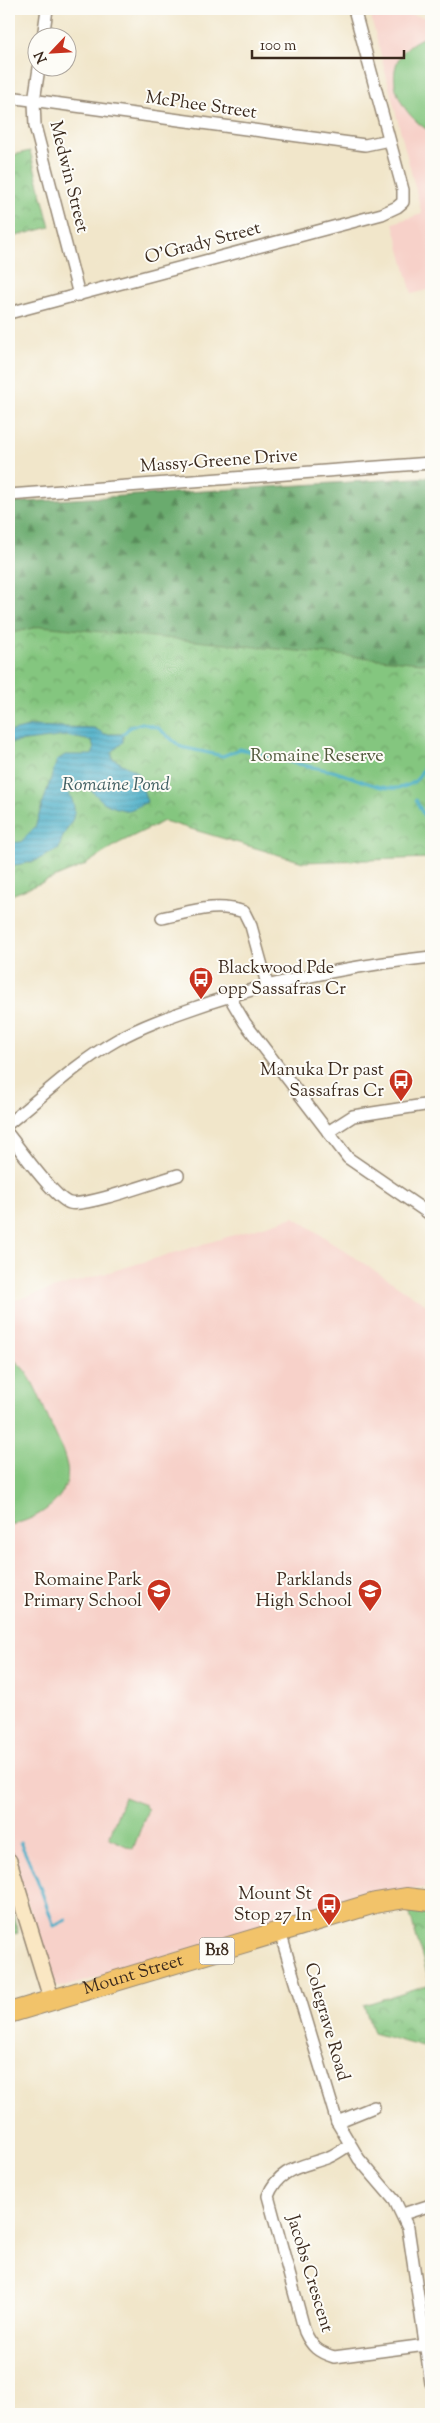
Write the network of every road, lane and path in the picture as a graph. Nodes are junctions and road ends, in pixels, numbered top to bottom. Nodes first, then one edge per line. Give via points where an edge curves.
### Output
1 (47, 9) edge
2 (354, 9) edge
3 (44, 28) edge
4 (37, 78) edge
5 (9, 97) edge
6 (34, 101) junction
7 (389, 140) junction
8 (79, 294) junction
9 (9, 313) edge
10 (431, 463) edge
11 (9, 495) edge
12 (162, 918) dead end
13 (431, 957) edge
14 (267, 984) junction
15 (229, 996) junction
16 (431, 1104) edge
17 (9, 1123) edge
18 (328, 1132) junction
19 (9, 1135) edge
20 (178, 1175) dead end
21 (431, 1215) edge
22 (9, 1861) edge
23 (431, 1901) edge
24 (280, 1932) junction
25 (52, 2001) junction
26 (9, 2014) edge
27 (374, 2107) dead end
28 (337, 2122) junction
29 (349, 2145) junction
30 (431, 2204) edge
31 (403, 2214) junction
32 (426, 2345) junction
33 (431, 2383) edge

1 - 3 street
2 - 7 street
4 - 6 street, Medwin Street
5 - 6 street, McPhee Street
6 - 7 street, McPhee Street via 364,145
6 - 8 street, Medwin Street via 35,126
7 - 8 street, O'Grady Street via 403,190 403,202 397,207 382,214
8 - 9 street, O'Grady Street
10 - 11 street, Massy-Greene Drive
12 - 14 street via 208,908 229,907 244,912
13 - 14 street via 372,964
14 - 15 street
15 - 17 street via 158,1021 116,1041
15 - 18 street via 245,1023
16 - 18 street via 353,1116
18 - 21 street via 348,1158
19 - 20 street via 58,1195 70,1203 89,1201
22 - 25 street
23 - 24 highway, Mount Street / B18 via 406,1898 375,1903
24 - 25 highway, Mount Street / B18
24 - 28 street, Colegrave Road
25 - 26 highway, Mount Street / B18
27 - 28 street
28 - 29 street, Colegrave Road
29 - 31 street, Colegrave Road
29 - 32 street, Jacobs Crescent via 331,2156 281,2175 268,2196 305,2332 321,2353 334,2357
30 - 31 street
31 - 32 street, Colegrave Road via 408,2228
32 - 33 street, Colegrave Road

